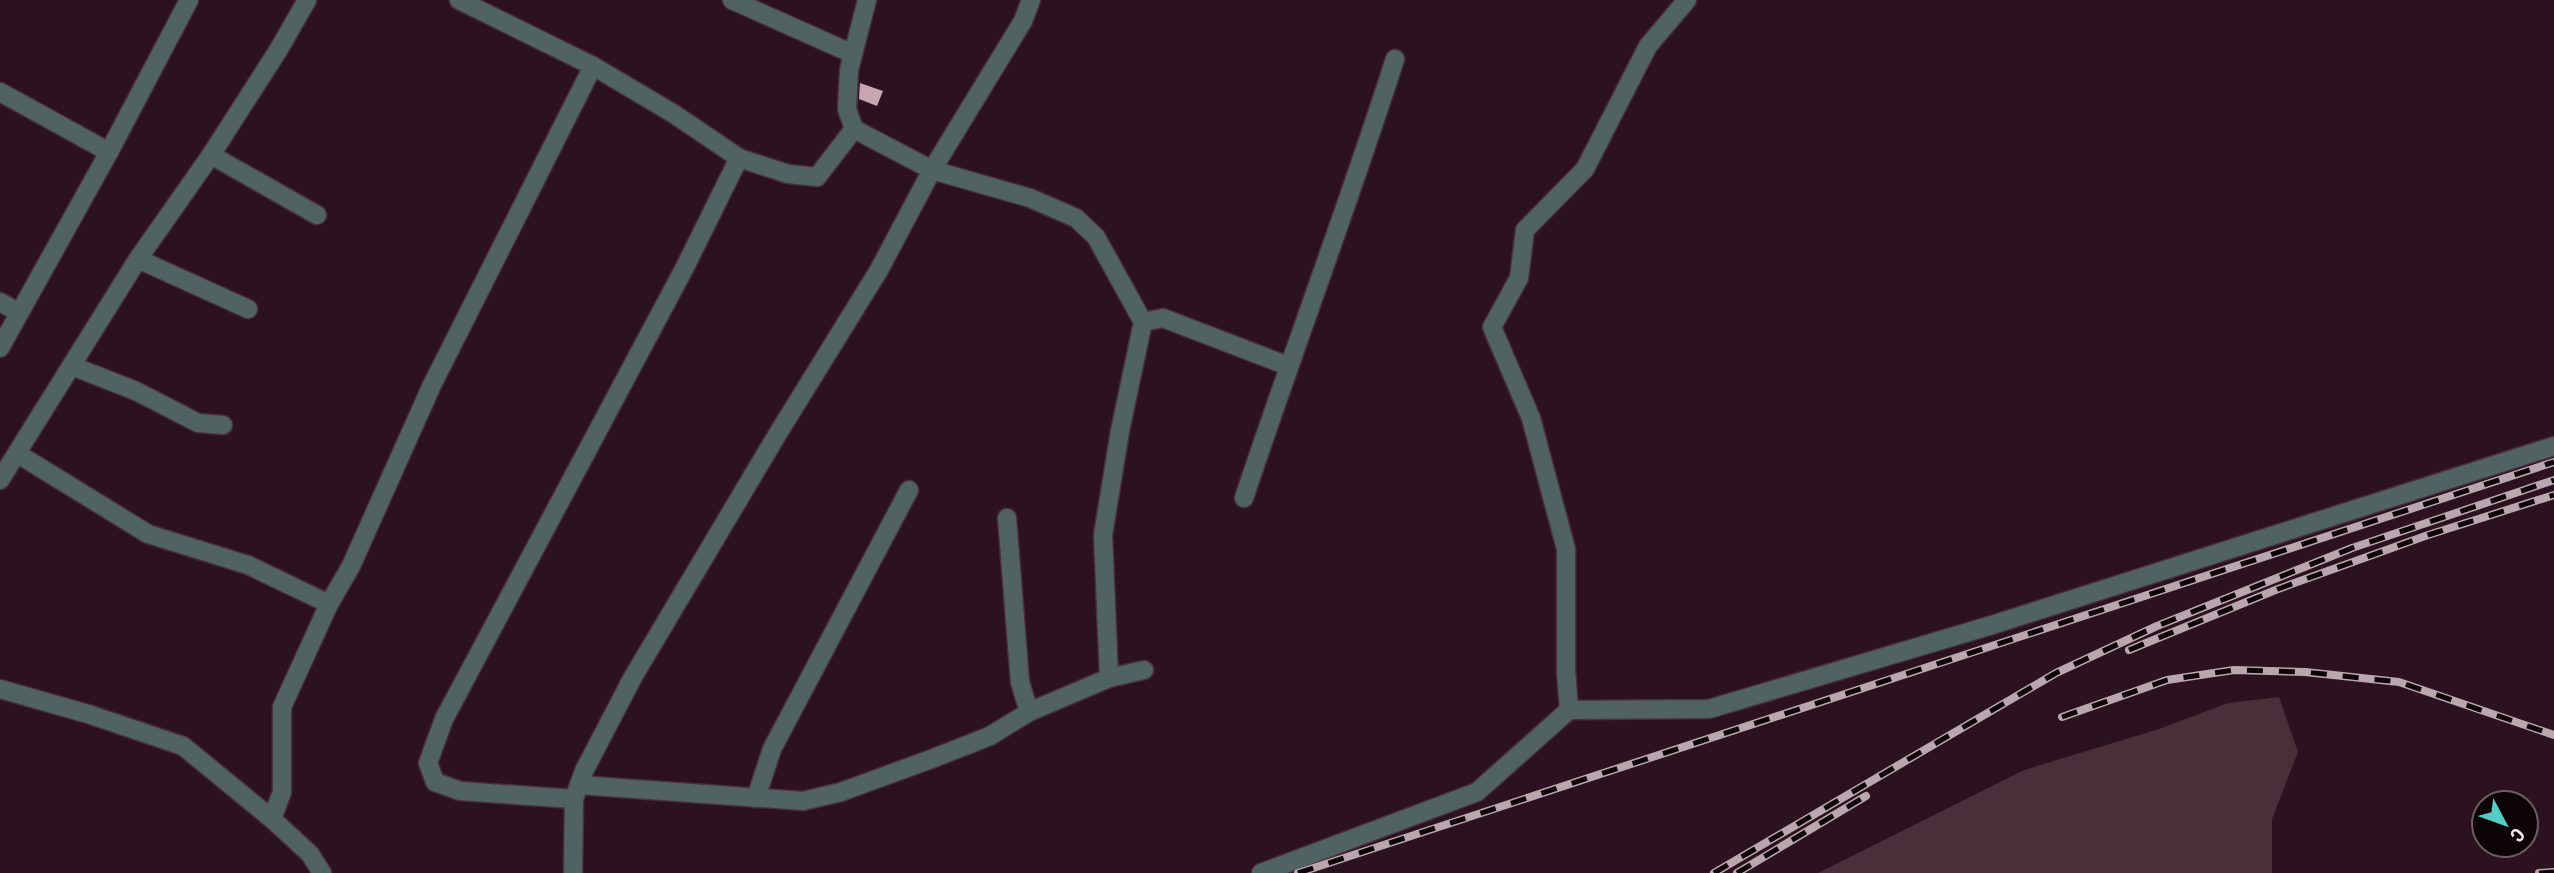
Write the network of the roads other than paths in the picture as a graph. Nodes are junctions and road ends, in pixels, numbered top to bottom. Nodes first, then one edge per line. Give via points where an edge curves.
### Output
1 (189, 0) edge
2 (307, 0) edge
3 (459, 0) edge
4 (732, 0) edge
5 (867, 0) edge
6 (1031, 0) edge
7 (1687, 0) edge
8 (853, 54) junction
9 (1395, 59) dead end
10 (593, 66) junction
11 (0, 92) edge
12 (854, 130) junction
13 (109, 152) junction
14 (211, 155) junction
15 (739, 158) junction
16 (932, 170) junction
17 (317, 215) dead end
18 (138, 259) junction
19 (0, 302) edge
20 (247, 309) dead end
21 (18, 312) junction
22 (1143, 321) junction
23 (0, 348) edge
24 (72, 366) junction
25 (1288, 366) junction
26 (223, 425) dead end
27 (2554, 446) edge
28 (18, 454) junction
29 (0, 480) edge
30 (909, 490) dead end
31 (1244, 498) dead end
32 (1007, 518) dead end
33 (329, 604) junction
34 (1144, 670) dead end
35 (1109, 678) junction
36 (0, 688) edge
37 (1569, 710) junction
38 (1029, 712) junction
39 (577, 792) junction
40 (756, 797) junction
41 (272, 819) junction
42 (322, 873) edge
43 (573, 873) edge
44 (1261, 873) edge

1 - 13 street
2 - 14 street
3 - 10 street
4 - 8 street
5 - 8 street
6 - 16 street
7 - 37 street via 1648,46 1585,169 1525,229 1519,278 1492,327 1531,418 1566,550
8 - 12 street via 847,108
9 - 25 street
10 - 15 street
10 - 33 street via 432,385 351,566
11 - 13 street
12 - 15 street via 817,177 788,174
12 - 16 street
13 - 21 street
14 - 17 street
14 - 18 street
15 - 39 street via 444,719 428,762 435,782 460,791
16 - 22 street via 1030,198 1076,218 1097,237
16 - 39 street via 879,270 633,677
18 - 20 street
18 - 24 street
19 - 21 street
21 - 23 street
22 - 25 street via 1163,318
22 - 35 street via 1103,536
24 - 26 street via 136,391 198,423
24 - 28 street
25 - 31 street
27 - 37 street via 1992,625 1709,709
28 - 29 street
28 - 33 street via 148,534 248,565
30 - 40 street via 772,749
32 - 38 street via 1020,682
33 - 41 street via 282,707 282,792
34 - 35 street
35 - 38 street
36 - 41 street via 183,746
37 - 44 street via 1477,792
38 - 40 street via 990,736 841,792 803,801
39 - 40 street
39 - 43 street
41 - 42 street via 310,854

